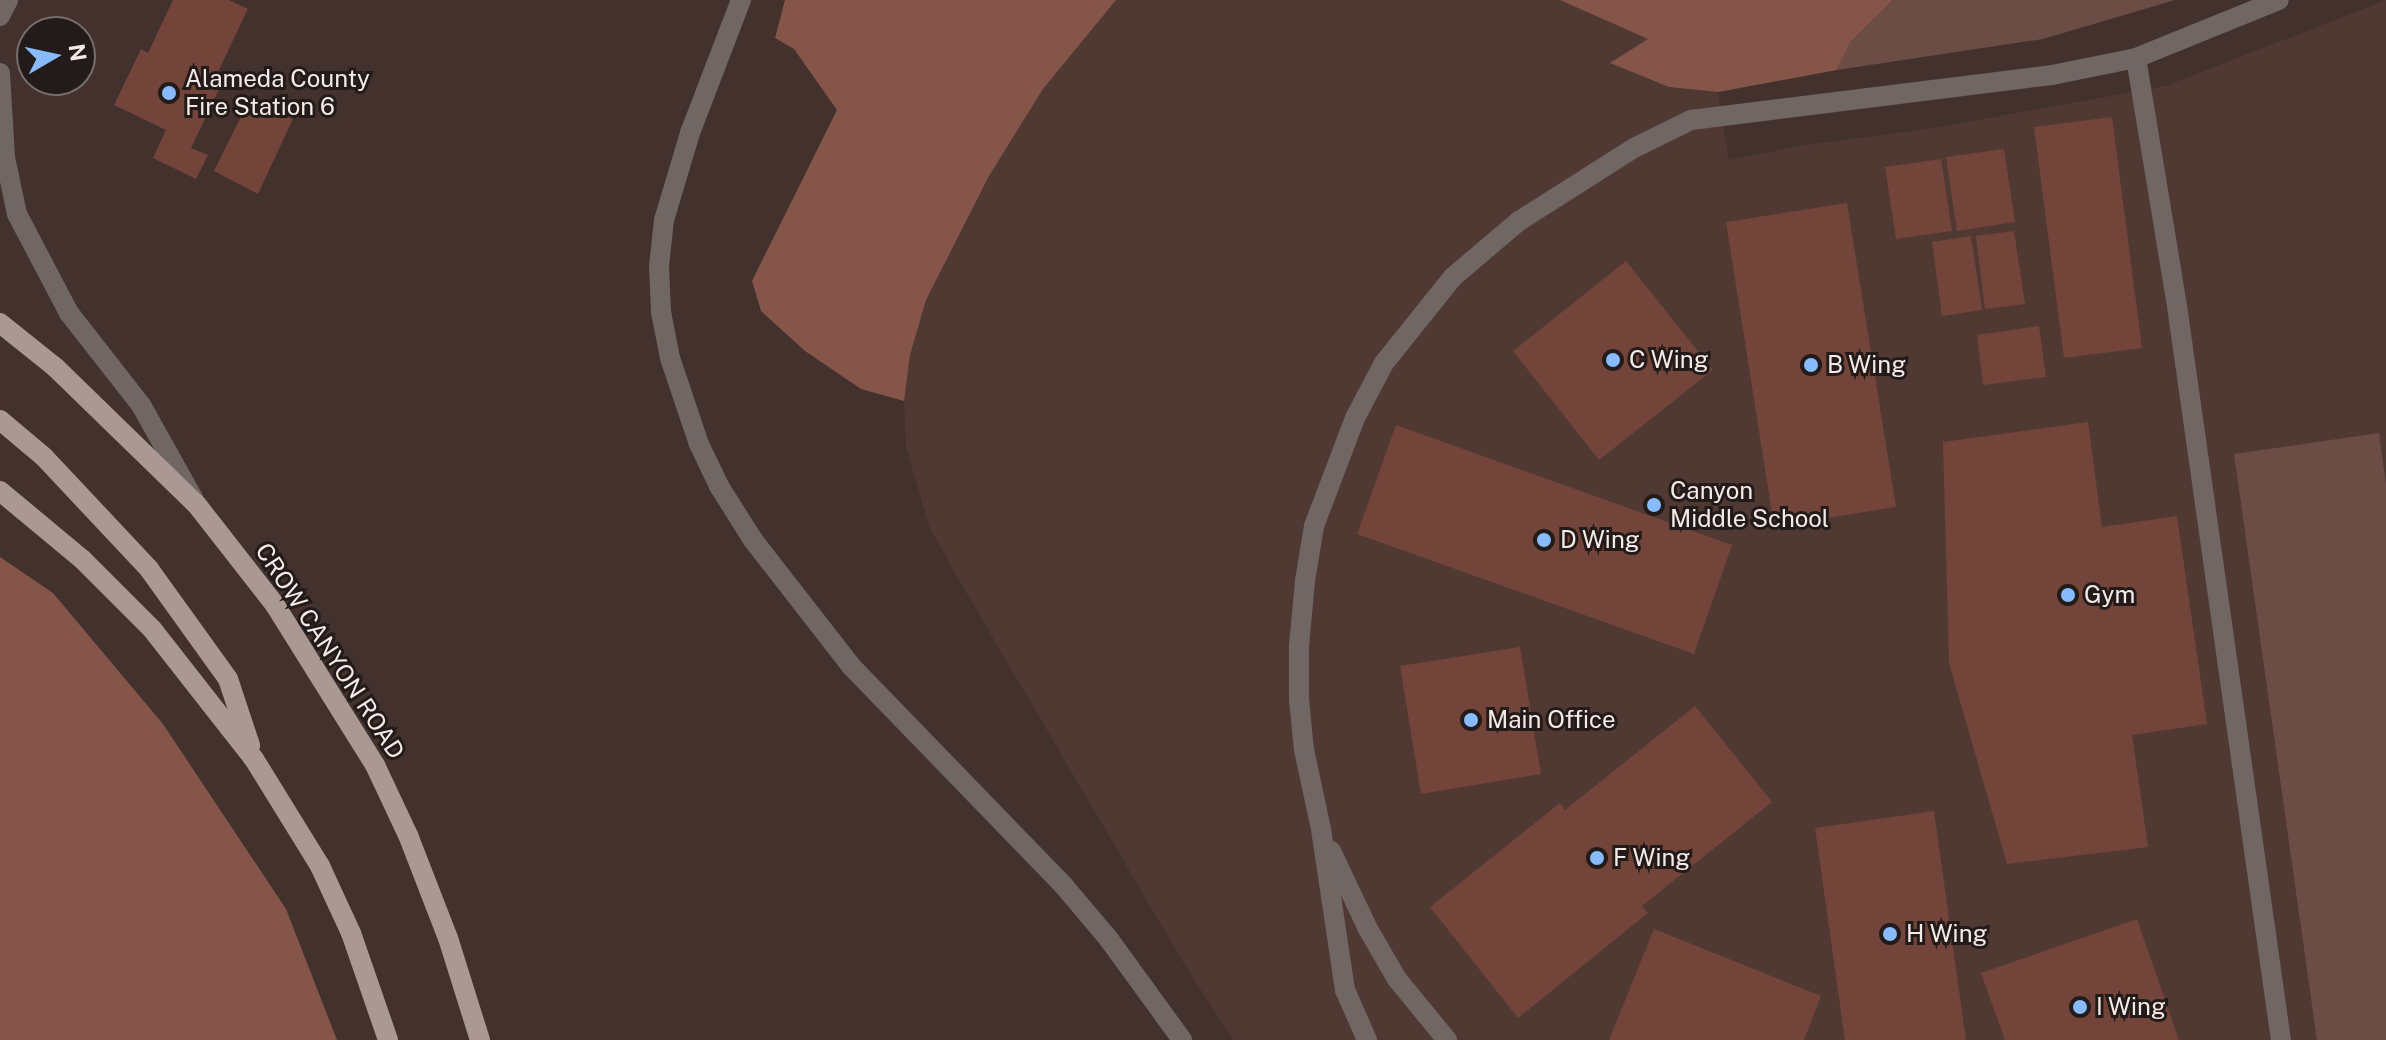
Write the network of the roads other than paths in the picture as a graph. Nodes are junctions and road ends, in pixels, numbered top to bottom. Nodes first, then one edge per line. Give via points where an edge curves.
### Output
1 (8, 0) edge
2 (741, 0) edge
3 (2279, 0) edge
4 (0, 16) edge
5 (2136, 58) junction
6 (0, 73) edge
7 (0, 323) edge
8 (0, 420) edge
9 (0, 491) edge
10 (197, 505) junction
11 (254, 759) junction
12 (1321, 829) junction
13 (388, 1040) edge
14 (480, 1040) edge
15 (1182, 1040) edge
16 (1367, 1040) edge
17 (1447, 1040) edge
18 (2281, 1040) edge

1 - 4 street
2 - 15 street via 690,133 664,220 659,266 661,312 674,373 699,444 753,540 851,666 1064,886
3 - 5 street
5 - 12 street via 2052,75 1691,120 1634,148 1519,221 1453,277 1384,363 1349,432 1314,526 1299,646 1299,699
5 - 18 street via 2177,306
6 - 10 street via 5,157 17,214 69,313 141,405
7 - 10 main road, CROW CANYON ROAD via 55,367
8 - 11 main road via 44,457 149,569 228,679
9 - 11 main road via 82,559 152,629
10 - 14 main road, CROW CANYON ROAD via 275,605 375,765 448,938
11 - 13 main road via 320,866 351,933
12 - 16 street via 1345,990
12 - 17 street via 1390,966

